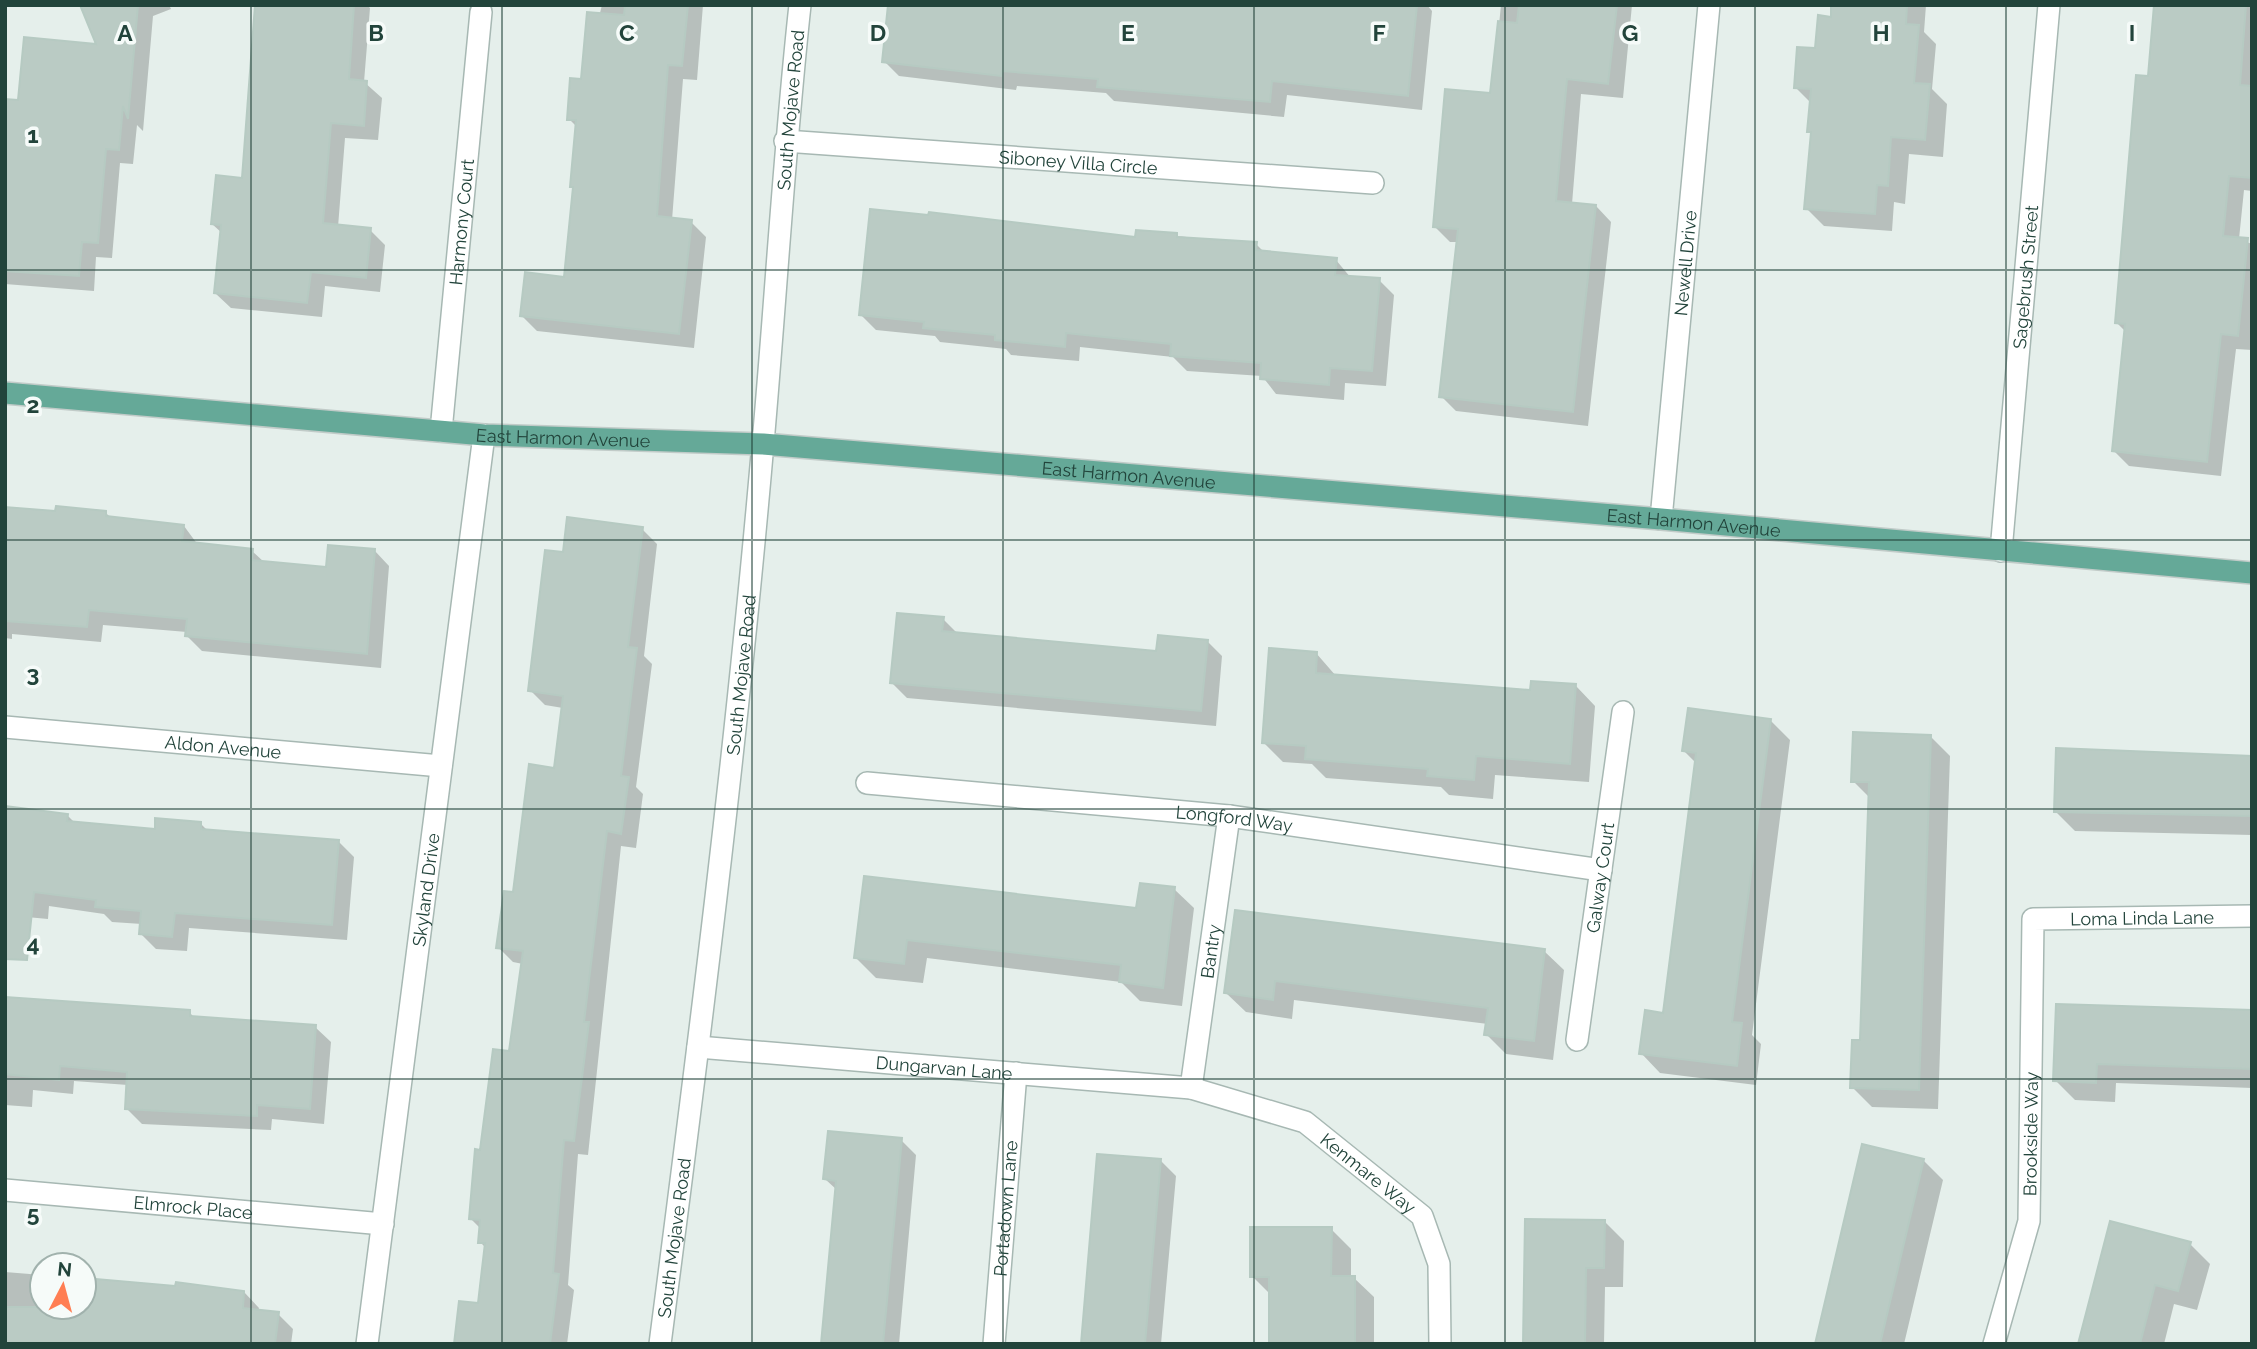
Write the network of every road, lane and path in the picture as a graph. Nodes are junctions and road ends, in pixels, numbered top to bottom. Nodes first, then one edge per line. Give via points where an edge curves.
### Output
1 (800, 5) edge
2 (1709, 5) edge
3 (2049, 5) edge
4 (481, 12) dead end
5 (785, 141) junction
6 (1373, 183) dead end
7 (5, 393) edge
8 (441, 431) junction
9 (484, 435) junction
10 (763, 443) junction
11 (1661, 519) junction
12 (2001, 551) junction
13 (2252, 573) edge
14 (1623, 712) dead end
15 (5, 727) edge
16 (441, 766) junction
17 (867, 783) dead end
18 (1229, 816) junction
19 (1601, 870) junction
20 (2252, 916) edge
21 (2033, 919) joint
22 (1577, 1040) dead end
23 (698, 1047) junction
24 (1016, 1073) junction
25 (1191, 1088) junction
26 (5, 1190) edge
27 (383, 1224) junction
28 (367, 1344) edge
29 (660, 1344) edge
30 (994, 1344) edge
31 (1440, 1344) edge
32 (1994, 1344) edge

1 - 5 street, South Mojave Road
2 - 11 street, Newell Drive
3 - 12 street, Sagebrush Street
4 - 8 street, Harmony Court
5 - 6 street, Siboney Villa Circle
5 - 10 street, South Mojave Road
7 - 8 main road, East Harmon Avenue
8 - 9 main road, East Harmon Avenue
9 - 10 main road, East Harmon Avenue
9 - 16 street, Skyland Drive
10 - 11 main road, East Harmon Avenue
10 - 23 street, South Mojave Road
11 - 12 main road, East Harmon Avenue
12 - 13 main road, East Harmon Avenue
14 - 19 street, Galway Court
15 - 16 street, Aldon Avenue
16 - 27 street, Skyland Drive
17 - 18 street, Longford Way
18 - 19 street, Longford Way
18 - 25 street, Bantry
19 - 22 street, Galway Court
20 - 21 street, Loma Linda Lane
21 - 32 street, Brookside Way via 2029,1221
23 - 24 street, Dungarvan Lane
23 - 29 street, South Mojave Road
24 - 25 street, Dungarvan Lane
24 - 30 street, Portadown Lane
25 - 31 street, Kenmare Way via 1305,1122 1422,1216 1439,1264
26 - 27 street, Elmrock Place
27 - 28 street, Skyland Drive

